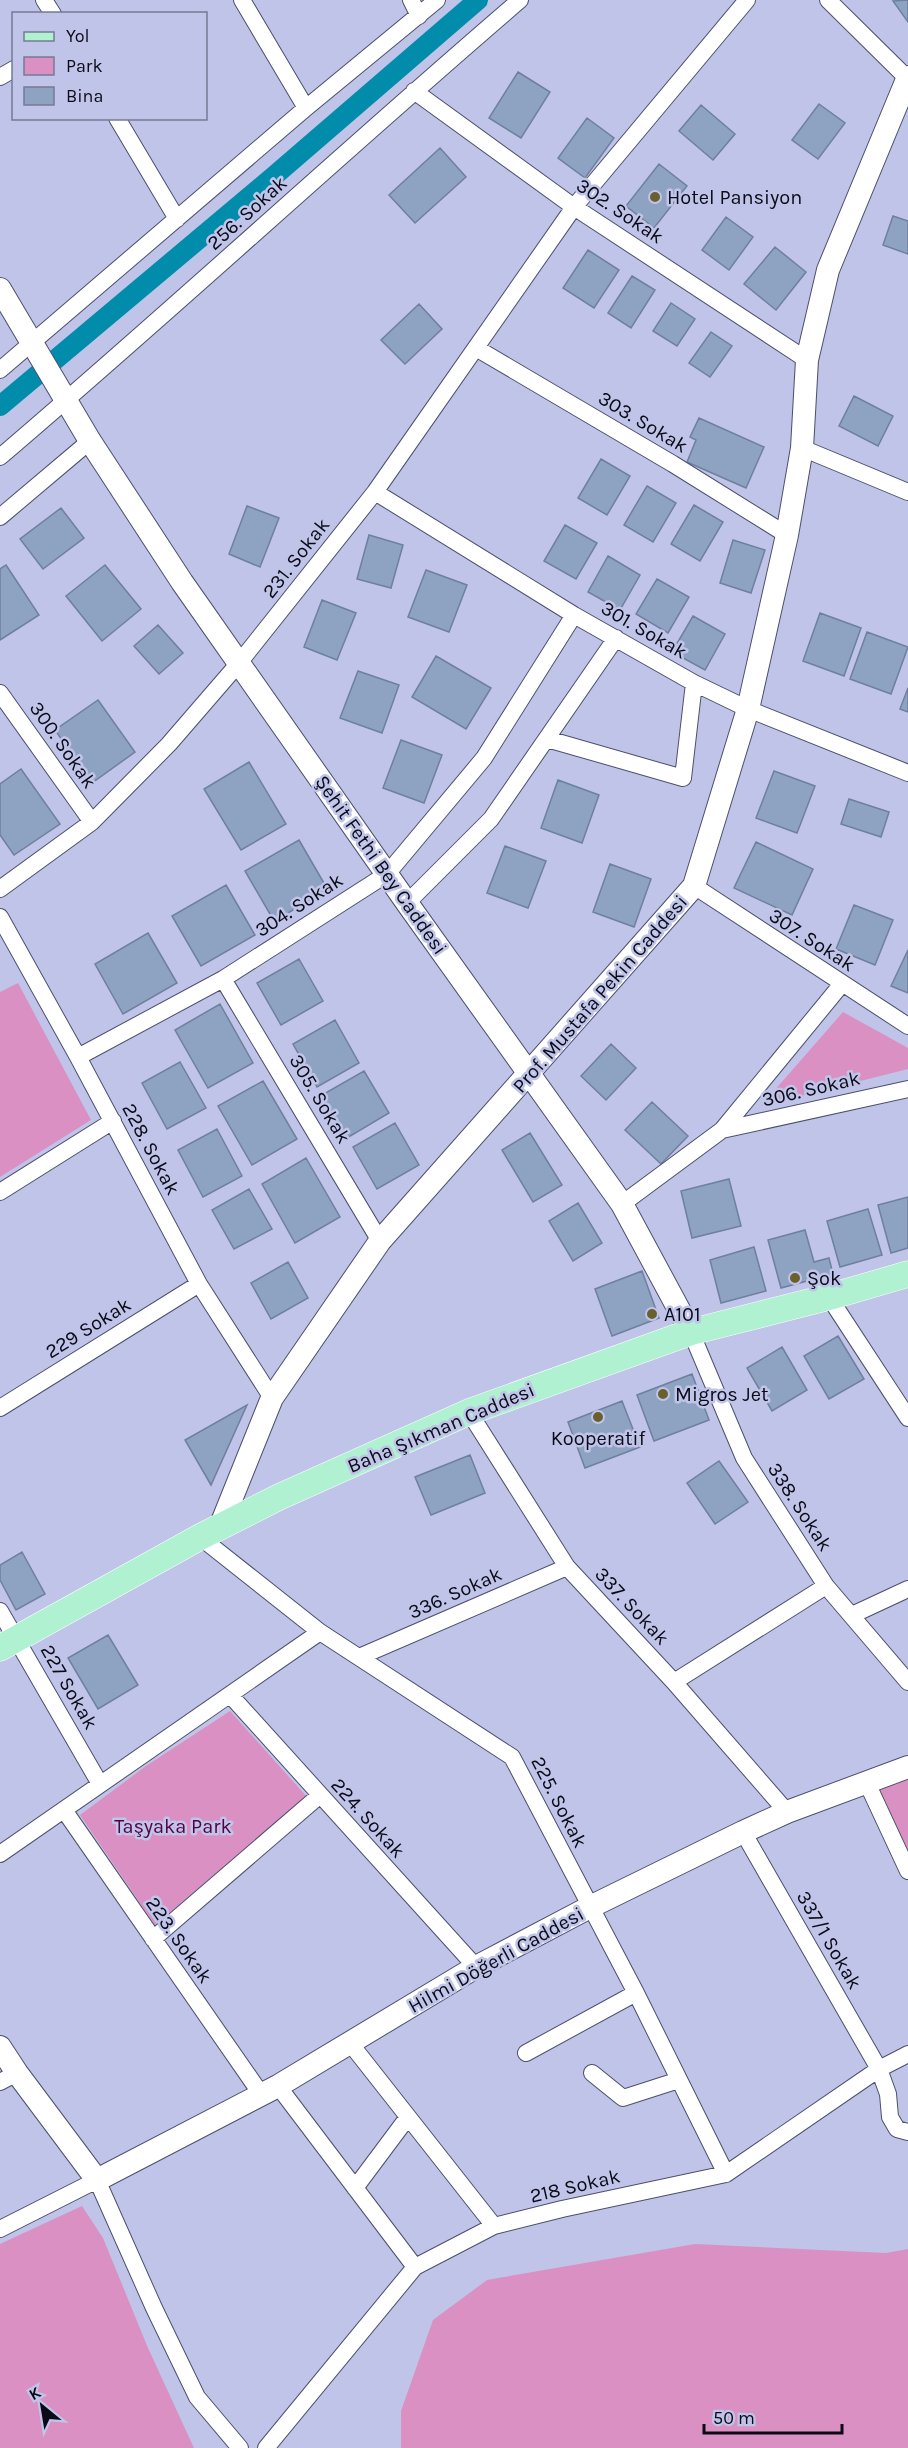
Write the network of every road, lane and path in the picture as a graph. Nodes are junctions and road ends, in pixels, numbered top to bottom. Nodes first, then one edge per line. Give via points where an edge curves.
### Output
1 (242, 0) edge
2 (411, 0) edge
3 (437, 0) edge
4 (520, 0) edge
5 (747, 0) edge
6 (828, 0) edge
7 (419, 16) junction
8 (907, 78) edge
9 (414, 91) junction
10 (306, 108) junction
11 (118, 120) edge
12 (574, 207) junction
13 (177, 219) junction
14 (0, 289) edge
15 (33, 342) junction
16 (476, 348) junction
17 (807, 360) junction
18 (0, 370) edge
19 (67, 400) junction
20 (90, 441) junction
21 (802, 448) junction
22 (0, 457) edge
23 (375, 492) junction
24 (908, 492) edge
25 (0, 516) edge
26 (787, 535) junction
27 (574, 615) junction
28 (616, 638) junction
29 (239, 663) junction
30 (694, 683) junction
31 (0, 693) edge
32 (748, 709) junction
33 (547, 739) junction
34 (908, 773) edge
35 (92, 822) junction
36 (387, 874) junction
37 (694, 886) junction
38 (0, 888) edge
39 (407, 903) junction
40 (0, 917) edge
41 (223, 979) junction
42 (841, 985) junction
43 (908, 1026) edge
44 (78, 1057) junction
45 (529, 1075) junction
46 (908, 1089) edge
47 (112, 1121) junction
48 (722, 1130) junction
49 (0, 1192) edge
50 (622, 1204) junction
51 (381, 1241) junction
52 (908, 1274) edge
53 (199, 1284) junction
54 (830, 1297) junction
55 (691, 1332) junction
56 (272, 1398) junction
57 (0, 1408) edge
58 (469, 1412) junction
59 (908, 1418) edge
60 (210, 1532) junction
61 (567, 1566) junction
62 (826, 1587) junction
63 (908, 1589) edge
64 (0, 1611) edge
65 (852, 1615) junction
66 (320, 1632) junction
67 (8, 1643) edge
68 (359, 1657) junction
69 (674, 1682) junction
70 (908, 1682) edge
71 (231, 1696) junction
72 (908, 1767) edge
73 (867, 1783) junction
74 (100, 1784) junction
75 (319, 1796) junction
76 (64, 1810) junction
77 (787, 1812) junction
78 (743, 1832) junction
79 (0, 1854) edge
80 (908, 1871) edge
81 (590, 1907) junction
82 (153, 1939) junction
83 (476, 1967) junction
84 (636, 1993) junction
85 (350, 2043) junction
86 (0, 2047) edge
87 (526, 2053) dead end
88 (908, 2055) edge
89 (879, 2069) junction
90 (592, 2073) dead end
91 (8, 2078) edge
92 (679, 2080) junction
93 (269, 2090) junction
94 (408, 2117) junction
95 (908, 2132) edge
96 (726, 2174) junction
97 (97, 2180) junction
98 (355, 2188) junction
99 (2, 2224) edge
100 (494, 2226) junction
101 (415, 2267) junction
102 (240, 2448) edge
103 (266, 2448) edge

1 - 10 street
2 - 7 street
3 - 7 street, 256. Sokak
4 - 9 street, 256. Sokak
5 - 12 street, 231. Sokak
6 - 8 street
7 - 10 street, 256. Sokak
8 - 17 street, Prof. Mustafa Pekin Caddesi via 828,270
9 - 12 street, 302. Sokak
9 - 19 street, 256. Sokak
10 - 13 street, 256. Sokak
11 - 13 street
12 - 16 street, 231. Sokak
12 - 17 street, 302. Sokak
13 - 15 street, 256. Sokak
14 - 15 street, Şehit Fethi Bey Caddesi
15 - 18 street, 256. Sokak
15 - 19 street, Şehit Fethi Bey Caddesi
16 - 23 street, 231. Sokak
16 - 26 street, 303. Sokak
17 - 21 street, Prof. Mustafa Pekin Caddesi
19 - 20 street, Şehit Fethi Bey Caddesi
19 - 22 street, 256. Sokak
20 - 25 street
20 - 29 street, Şehit Fethi Bey Caddesi
21 - 24 street
21 - 26 street, Prof. Mustafa Pekin Caddesi
23 - 27 street, 301. Sokak
23 - 29 street, 231. Sokak
26 - 32 street, Prof. Mustafa Pekin Caddesi
27 - 28 street, 301. Sokak
27 - 36 street, 304. Sokak via 484,758
28 - 30 street, 301. Sokak
28 - 33 street
29 - 35 street, 231. Sokak via 169,744
29 - 36 street, Şehit Fethi Bey Caddesi
30 - 32 street, 301. Sokak
30 - 33 street via 683,778
31 - 35 street, 300. Sokak
32 - 34 street, 301. Sokak
32 - 37 street, Prof. Mustafa Pekin Caddesi
33 - 39 street via 491,819
35 - 38 street, 231. Sokak
36 - 39 street, Şehit Fethi Bey Caddesi
36 - 41 street, 304. Sokak
37 - 42 street, 307. Sokak
37 - 45 street, Prof. Mustafa Pekin Caddesi
39 - 45 street, Şehit Fethi Bey Caddesi
40 - 44 street, 228. Sokak
41 - 44 street, 304. Sokak
41 - 51 street, 305. Sokak
42 - 43 street, 307. Sokak
42 - 48 street
44 - 47 street, 228. Sokak
45 - 50 street, Şehit Fethi Bey Caddesi
45 - 51 street, Prof. Mustafa Pekin Caddesi
46 - 48 street, 306. Sokak
47 - 49 street
47 - 53 street, 228. Sokak
48 - 50 street
50 - 55 street, Şehit Fethi Bey Caddesi
51 - 56 street, Prof. Mustafa Pekin Caddesi
52 - 54 main road, Baha Şıkman Caddesi
53 - 56 street, 228. Sokak
53 - 57 street, 229 Sokak
54 - 55 main road, Baha Şıkman Caddesi
54 - 59 street
55 - 58 main road, Baha Şıkman Caddesi
55 - 62 street, 338. Sokak via 744,1458
56 - 60 street, Prof. Mustafa Pekin Caddesi
58 - 60 main road, Baha Şıkman Caddesi
58 - 61 street, 337. Sokak
60 - 66 street, 225. Sokak
60 - 67 main road, Baha Şıkman Caddesi
61 - 68 street, 336. Sokak
61 - 69 street, 337. Sokak
62 - 65 street, 338. Sokak
62 - 69 street
63 - 65 street
64 - 67 street, 227 Sokak
65 - 70 street, 338. Sokak
66 - 68 street, 225. Sokak
66 - 71 street
67 - 74 street, 227 Sokak
68 - 81 street, 225. Sokak via 512,1758
69 - 77 street, 337. Sokak
71 - 74 street
71 - 75 street, 224. Sokak
72 - 73 street, Hilmi Döğerli Caddesi
73 - 77 street, Hilmi Döğerli Caddesi
73 - 80 street
74 - 76 street
75 - 82 street
75 - 83 street, 224. Sokak
76 - 79 street
76 - 82 street, 223. Sokak
77 - 78 street, Hilmi Döğerli Caddesi
78 - 81 street, Hilmi Döğerli Caddesi
78 - 89 street, 337/1 Sokak
81 - 83 street, Hilmi Döğerli Caddesi
81 - 84 street, 225. Sokak
82 - 93 street, 223. Sokak
83 - 85 street, Hilmi Döğerli Caddesi
84 - 87 street
84 - 92 street, 225. Sokak
85 - 93 street, Hilmi Döğerli Caddesi
85 - 94 street
86 - 91 street
88 - 89 street, 218 Sokak
89 - 95 street via 888,2094 890,2117 897,2129
89 - 96 street, 218 Sokak
90 - 92 street via 623,2098
91 - 97 street
92 - 96 street, 225. Sokak
93 - 97 street, Hilmi Döğerli Caddesi
93 - 98 street, 223. Sokak
94 - 98 street
94 - 100 street
96 - 100 street, 218 Sokak
97 - 99 street
97 - 102 street via 197,2397
98 - 101 street, 223. Sokak
100 - 101 street, 218 Sokak
101 - 103 street, 218 Sokak

